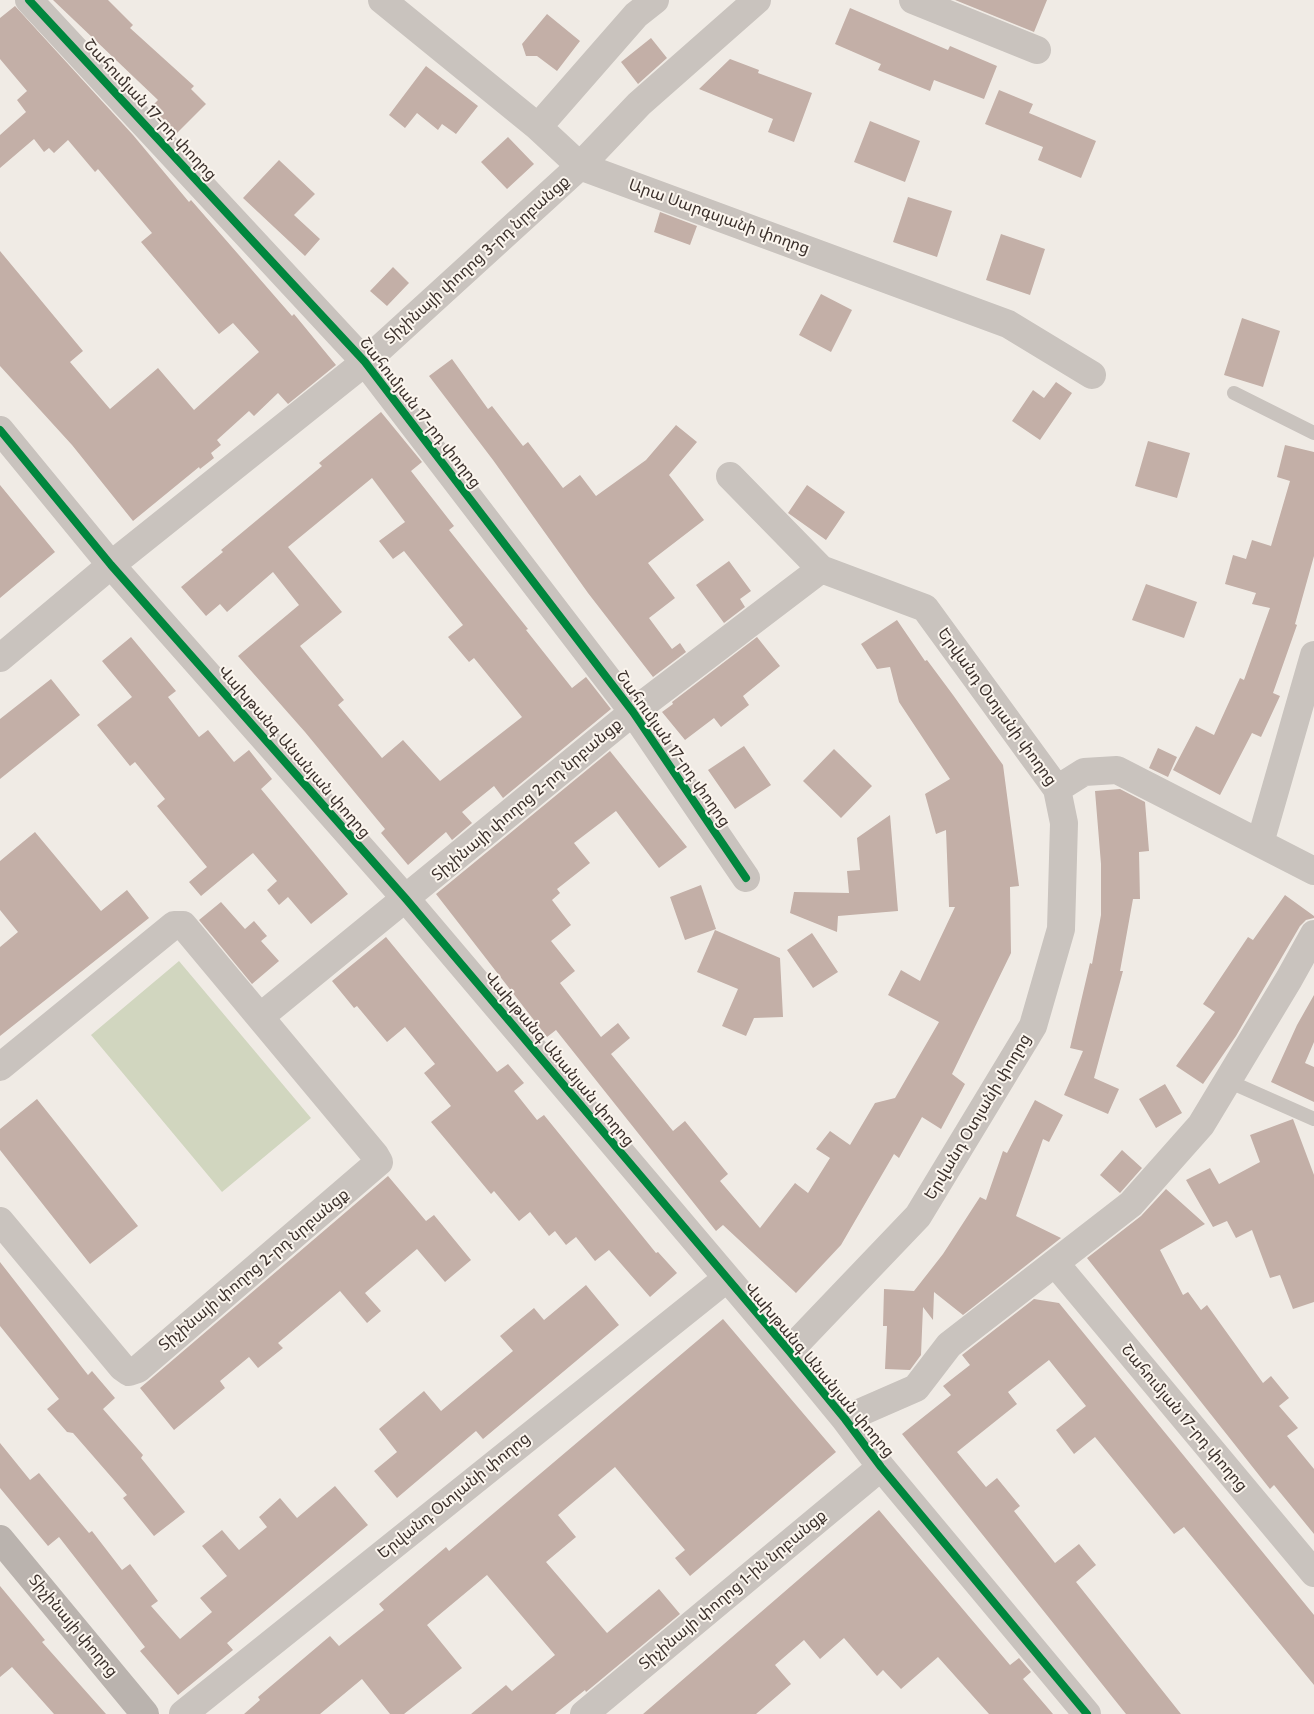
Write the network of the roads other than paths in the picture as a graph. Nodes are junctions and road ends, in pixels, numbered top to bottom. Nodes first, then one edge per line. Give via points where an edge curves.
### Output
1 (29, 0) edge
2 (655, 0) edge
3 (758, 0) edge
4 (912, 0) edge
5 (392, 3) edge
6 (1037, 50) dead end
7 (538, 127) junction
8 (580, 166) junction
9 (365, 362) junction
10 (1092, 375) dead end
11 (1234, 393) dead end
12 (0, 430) edge
13 (1314, 433) edge
14 (730, 476) dead end
15 (111, 565) junction
16 (821, 569) junction
17 (1314, 656) edge
18 (0, 658) edge
19 (633, 712) junction
20 (1057, 789) junction
21 (1260, 843) junction
22 (1314, 871) edge
23 (746, 878) dead end
24 (406, 899) junction
25 (1314, 934) edge
26 (260, 1017) junction
27 (0, 1067) edge
28 (1228, 1081) junction
29 (1314, 1118) edge
30 (2, 1226) edge
31 (1055, 1263) junction
32 (726, 1279) junction
33 (789, 1351) junction
34 (845, 1419) junction
35 (881, 1467) junction
36 (0, 1539) edge
37 (1314, 1573) edge
38 (145, 1714) edge
39 (183, 1714) edge
40 (584, 1714) edge
41 (1087, 1714) edge

1 - 9 street, Շահումյան 17-րդ փողոց
2 - 7 street via 636,15
3 - 8 street, Տիչինայի փողոց 3-րդ նրբանցք via 640,104
4 - 6 street
5 - 7 street, Արա Սարգսյանի փողոց
7 - 8 street, Արա Սարգսյանի փողոց
8 - 9 street, Տիչինայի փողոց 3-րդ նրբանցք
8 - 10 street, Արա Սարգսյանի փողոց via 1008,324
9 - 15 street, Տիչինայի փողոց 3-րդ նրբանցք
9 - 19 street, Շահումյան 17-րդ փողոց
11 - 13 lane
12 - 15 street, Վախթանգ Անանյան փողոց
14 - 16 street, Երվանդ Օտյանի փողոց
15 - 18 street, Տիչինայի փողոց 3-րդ նրբանցք
15 - 24 street, Վախթանգ Անանյան փողոց
16 - 19 street, Տիչինայի փողոց 2-րդ նրբանցք
16 - 20 street, Երվանդ Օտյանի փողոց via 925,608
17 - 21 street
19 - 23 street, Շահումյան 17-րդ փողոց
19 - 24 street, Տիչինայի փողոց 2-րդ նրբանցք
20 - 21 street via 1084,772 1117,770
20 - 33 street, Երվանդ Օտյանի փողոց via 1064,823 1061,929 1033,1026 918,1216
21 - 22 street
24 - 26 street, Տիչինայի փողոց 2-րդ նրբանցք
24 - 32 street, Վախթանգ Անանյան փողոց
25 - 28 street
26 - 27 street, Տիչինայի փողոց 2-րդ նրբանցք via 189,930 183,925 174,925
26 - 30 street, Տիչինայի փողոց 2-րդ նրբանցք via 379,1162 138,1369 129,1372 122,1367
28 - 29 lane
28 - 31 street via 1201,1125 1131,1204
31 - 34 street via 949,1345 916,1388
31 - 37 street, Շահումյան 17-րդ փողոց
32 - 33 street, Վախթանգ Անանյան փողոց
32 - 39 street, Երվանդ Օտյանի փողոց
33 - 34 street, Վախթանգ Անանյան փողոց
34 - 35 street, Վախթանգ Անանյան փողոց
35 - 40 street, Տիչինայի փողոց 1-ին նրբանցք
35 - 41 street, Վախթանգ Անանյան փողոց
36 - 38 main road, Տիչինայի փողոց

